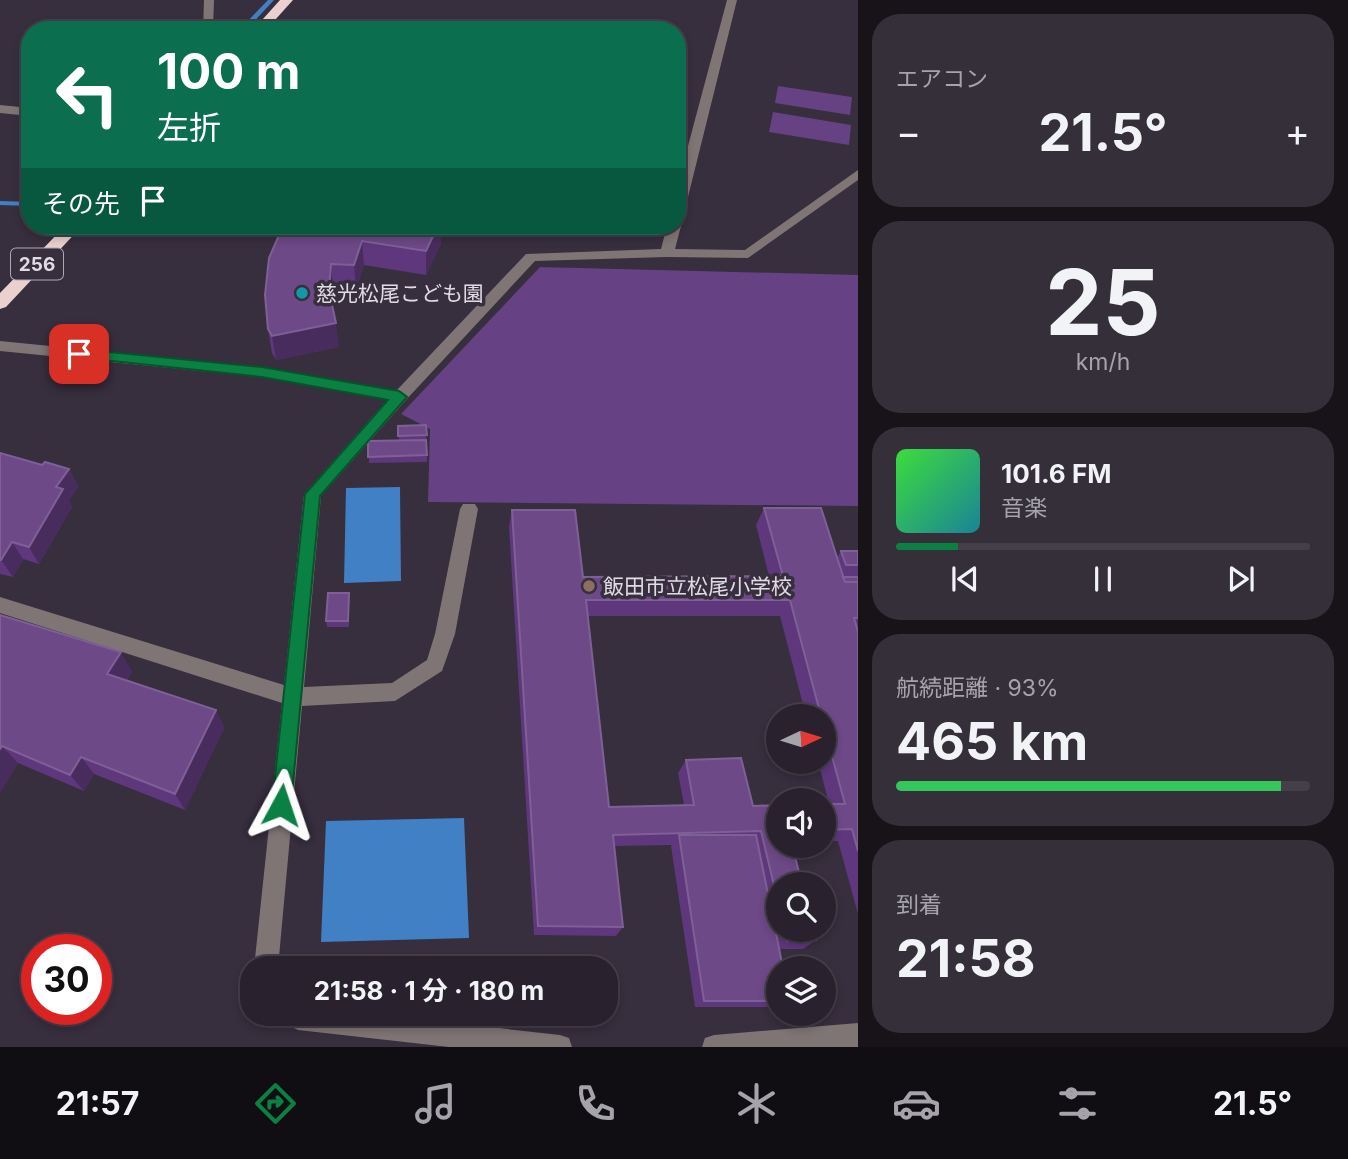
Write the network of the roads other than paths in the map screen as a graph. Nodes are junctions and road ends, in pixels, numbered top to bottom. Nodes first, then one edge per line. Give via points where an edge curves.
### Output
1 (209, 0) edge
2 (287, 0) edge
3 (732, 0) edge
4 (208, 21) edge
5 (267, 21) edge
6 (0, 109) edge
7 (21, 111) edge
8 (858, 174) edge
9 (686, 178) edge
10 (65, 235) edge
11 (672, 235) edge
12 (667, 253) junction
13 (0, 303) edge
14 (0, 346) edge
15 (399, 397) junction
16 (469, 509) dead end
17 (0, 604) edge
18 (292, 697) junction
19 (267, 956) edge
20 (366, 1026) edge
21 (858, 1035) edge
22 (527, 1045) edge
23 (559, 1047) edge
24 (714, 1047) edge

1 - 4 street
2 - 5 highway
3 - 9 street
6 - 7 street
8 - 12 street via 748,254
10 - 13 highway, 256
11 - 12 street
12 - 15 street via 531,257
14 - 15 street via 262,372
15 - 18 street via 313,494
16 - 18 street via 435,665 395,692
17 - 18 street
18 - 19 street
20 - 22 street
21 - 24 street
22 - 23 street

